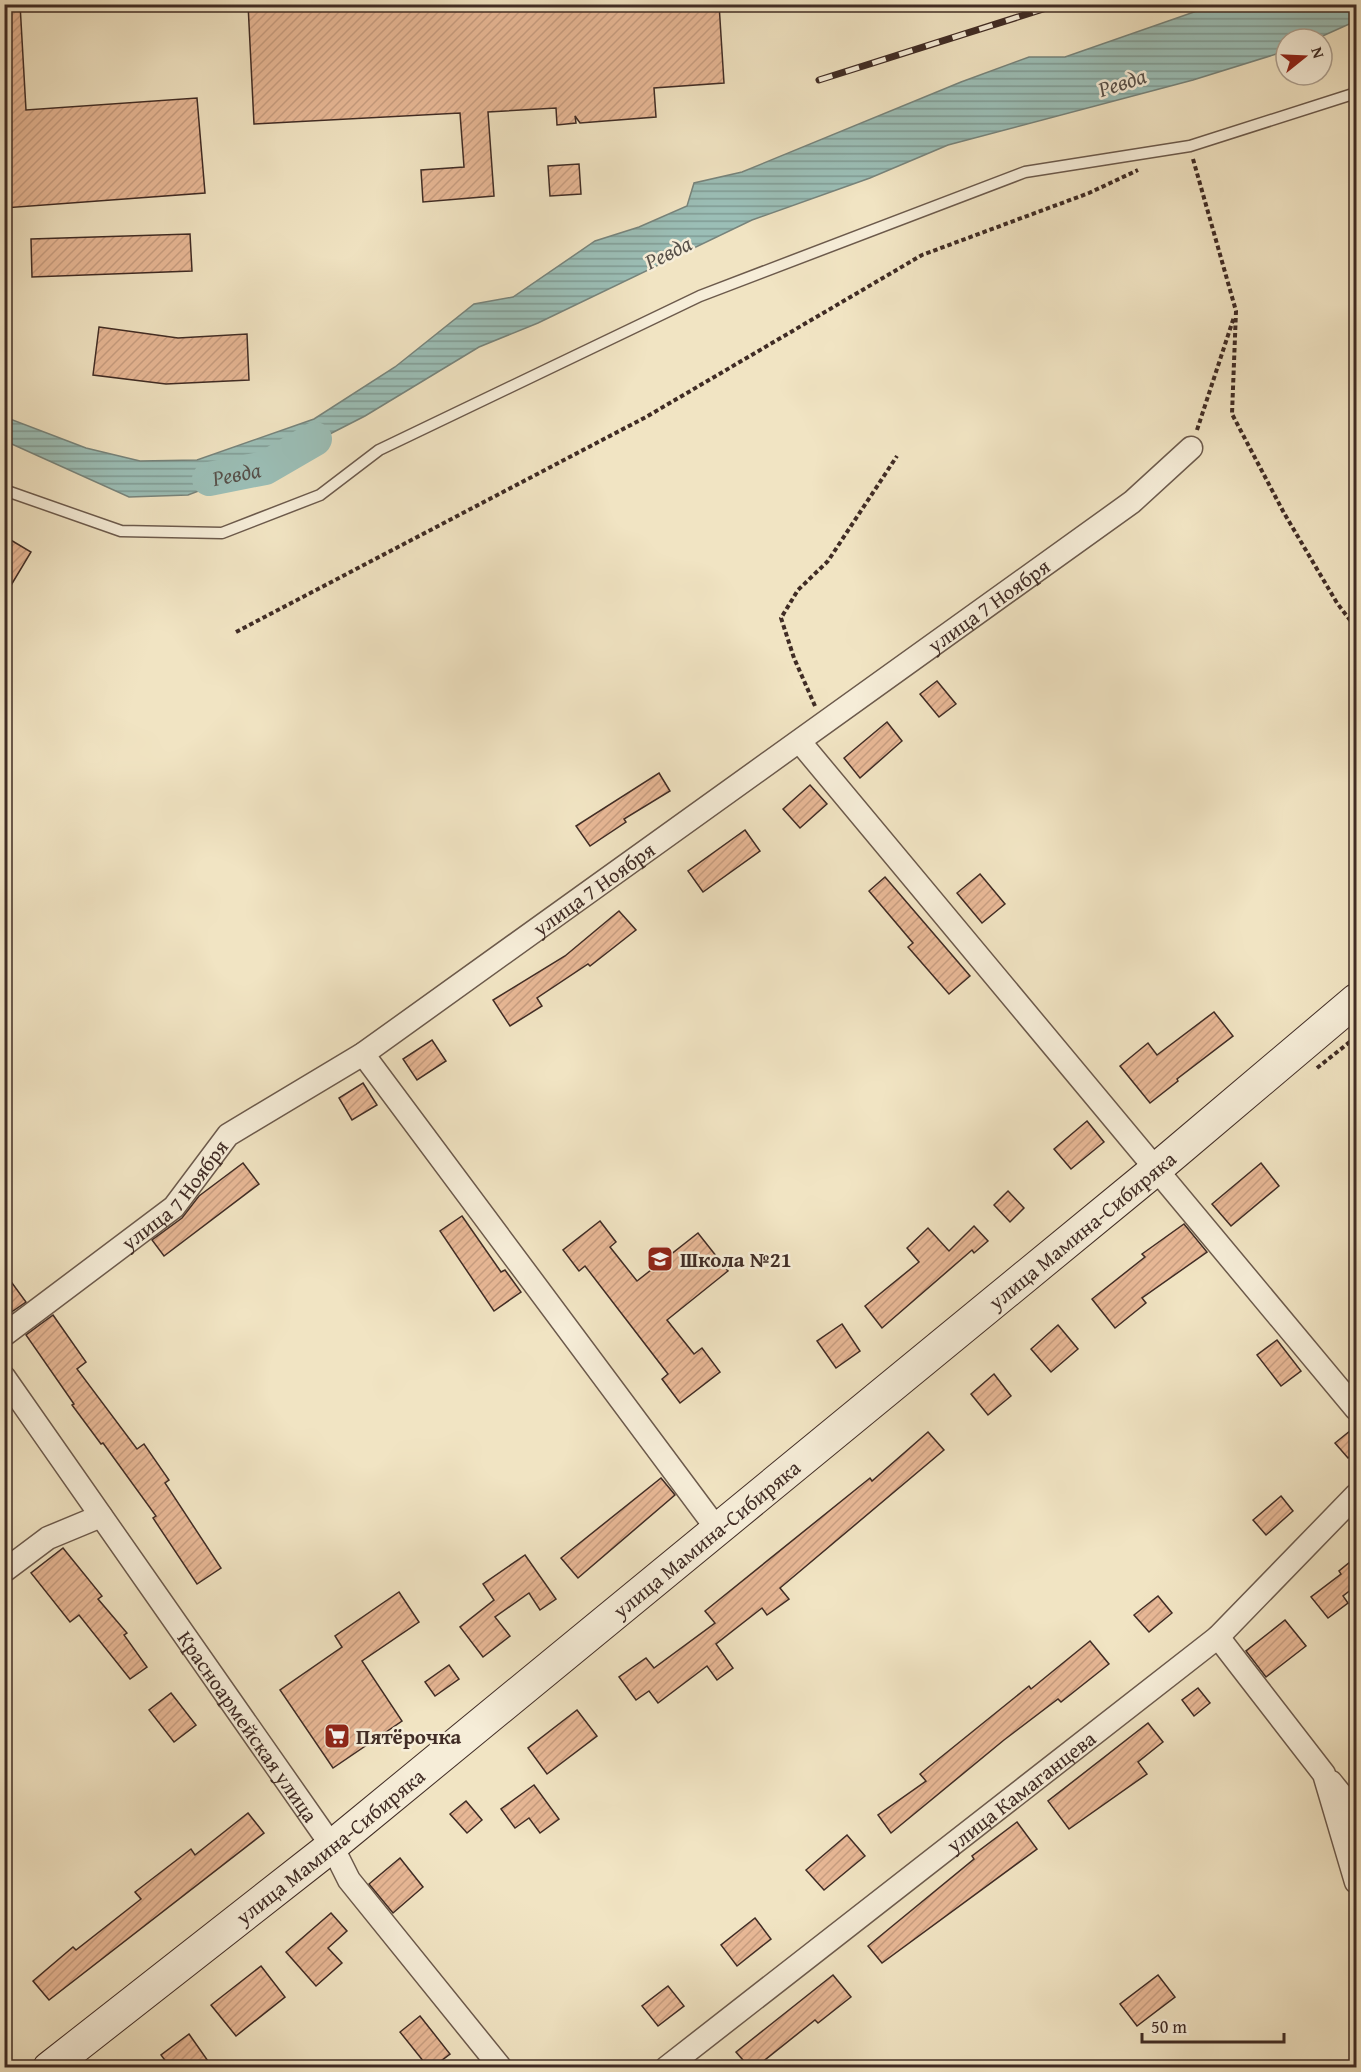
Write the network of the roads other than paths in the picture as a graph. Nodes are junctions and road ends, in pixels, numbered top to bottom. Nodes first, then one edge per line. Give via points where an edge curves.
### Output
1 (1356, 93) edge
2 (1191, 447) road end
3 (4, 490) edge
4 (800, 742) junction
5 (1356, 1000) edge
6 (363, 1054) junction
7 (1155, 1170) junction
8 (4, 1335) edge
9 (4, 1377) edge
10 (1356, 1409) edge
11 (1356, 1494) edge
12 (100, 1516) junction
13 (717, 1529) junction
14 (4, 1571) edge
15 (1218, 1637) junction
16 (1324, 1774) junction
17 (1356, 1813) edge
18 (332, 1846) junction
19 (1356, 1882) edge
20 (49, 2067) edge
21 (501, 2067) edge
22 (666, 2067) edge

1 - 3 lane via 1190,146 1025,172 700,296 379,450 320,495 222,533 121,531
2 - 4 street, улица 7 Ноября via 1132,502
4 - 6 street, улица 7 Ноября
4 - 7 street
5 - 7 street, улица Мамина-Сибиряка
6 - 8 street, улица 7 Ноября via 228,1135 174,1207
6 - 13 street
7 - 10 street
7 - 13 street, улица Мамина-Сибиряка
9 - 12 street, Красноармейская улица
11 - 15 street, улица Камаганцева
12 - 14 street via 48,1538
12 - 18 street, Красноармейская улица
13 - 18 street, улица Мамина-Сибиряка
15 - 16 street
15 - 22 street, улица Камаганцева
16 - 17 street
16 - 19 street
18 - 20 street, улица Мамина-Сибиряка
18 - 21 street, Красноармейская улица via 349,1880

